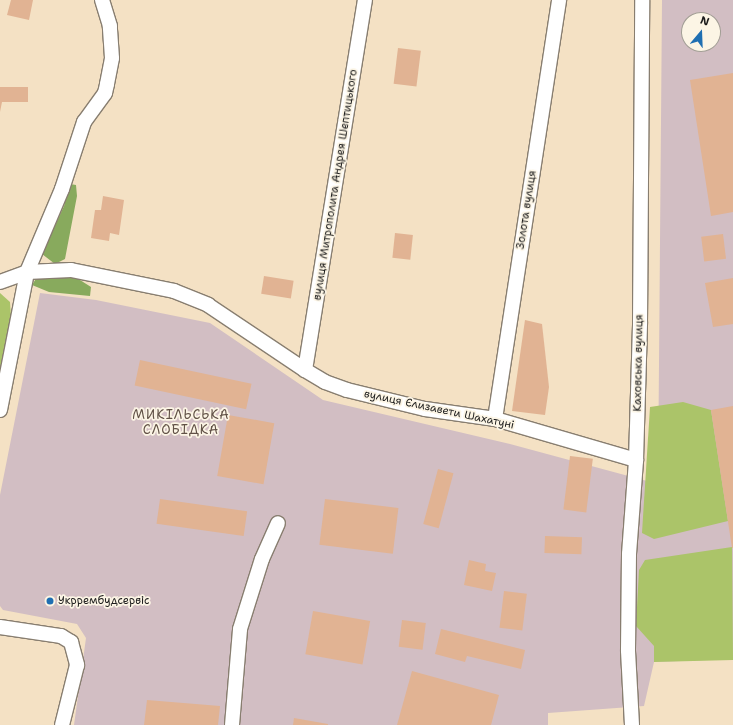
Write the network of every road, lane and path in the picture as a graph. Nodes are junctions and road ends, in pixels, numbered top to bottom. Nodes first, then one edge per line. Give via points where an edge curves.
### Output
1 (102, 0) edge
2 (365, 0) edge
3 (559, 0) edge
4 (642, 0) edge
5 (26, 272) junction
6 (0, 282) edge
7 (305, 370) junction
8 (0, 410) edge
9 (495, 419) junction
10 (636, 460) junction
11 (278, 523) dead end
12 (0, 627) edge
13 (62, 725) edge
14 (232, 725) edge
15 (632, 725) edge

1 - 5 street via 110,26 112,58 105,93 84,122 62,190
2 - 7 street, вулиця Митрополита Андрея Шептицького
3 - 9 street, Золота вулиця
4 - 10 street, Каховська вулиця
5 - 6 street, вулиця Єлизавети Шахатуні
5 - 7 street, вулиця Єлизавети Шахатуні via 71,270 174,291 208,305
5 - 8 street
7 - 9 street, вулиця Єлизавети Шахатуні via 325,382 347,390 425,409
9 - 10 street, вулиця Єлизавети Шахатуні
10 - 15 street, Каховська вулиця via 629,554 628,650
11 - 14 street via 262,559 240,629
12 - 13 street via 61,636 71,642 77,665

